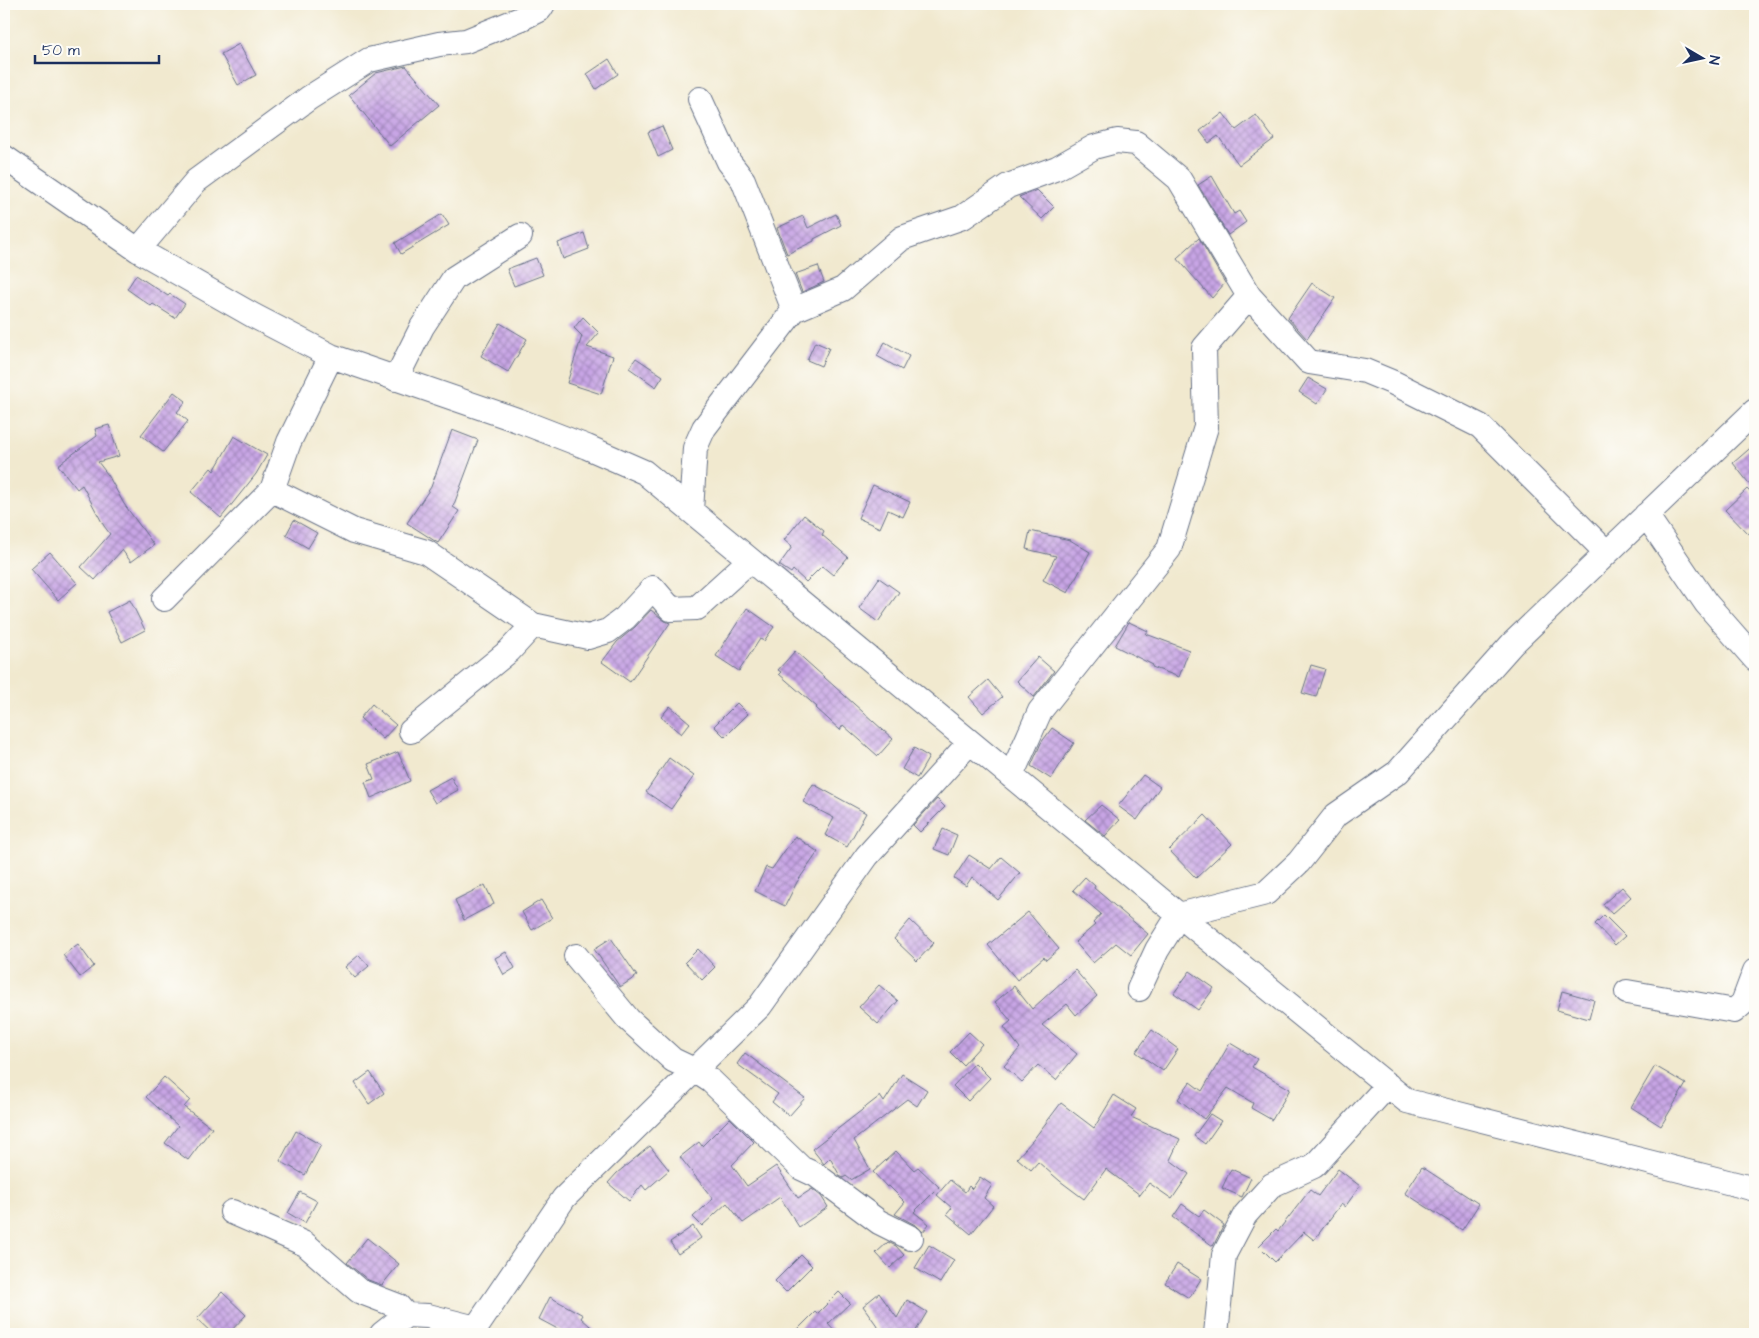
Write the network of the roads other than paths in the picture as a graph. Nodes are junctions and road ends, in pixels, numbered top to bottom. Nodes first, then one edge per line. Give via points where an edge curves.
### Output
1 (543, 4) edge
2 (700, 99) dead end
3 (4, 157) edge
4 (520, 236) dead end
5 (138, 250) junction
6 (1249, 296) junction
7 (794, 310) junction
8 (331, 356) junction
9 (396, 379) junction
10 (1753, 418) edge
11 (272, 490) junction
12 (691, 511) junction
13 (1646, 515) junction
14 (1606, 553) junction
15 (750, 560) junction
16 (164, 599) dead end
17 (533, 625) junction
18 (1755, 659) edge
19 (411, 731) dead end
20 (970, 742) junction
21 (1012, 776) junction
22 (1179, 915) junction
23 (576, 956) dead end
24 (1755, 971) edge
25 (1139, 989) dead end
26 (1627, 992) dead end
27 (694, 1070) junction
28 (1388, 1085) junction
29 (1755, 1189) edge
30 (232, 1212) dead end
31 (911, 1238) dead end
32 (406, 1315) junction
33 (476, 1331) edge
34 (382, 1334) edge
35 (1216, 1334) edge

1 - 5 street via 540,9 520,19 466,41 368,60 309,98 196,182
2 - 7 street via 729,162 743,180
3 - 5 street
4 - 9 street via 454,278 422,327
5 - 8 street
6 - 7 street via 1179,180 1136,143 1117,141 1094,147 1057,168 1008,186 963,216 902,238 843,289
6 - 14 street via 1309,362 1365,371 1480,426
6 - 21 street via 1204,348 1206,427 1169,549 1040,712
7 - 12 street via 704,428 695,448
8 - 9 street
8 - 11 street via 290,442
9 - 12 street via 587,447 644,472
10 - 13 street
11 - 16 street
11 - 17 street via 354,532 426,552
12 - 15 street
13 - 14 street
13 - 18 street via 1706,603
14 - 22 street via 1512,644 1398,772 1336,816 1299,862 1266,893
15 - 17 street via 698,608 671,608 654,588 608,631 588,637
15 - 20 street
17 - 19 street via 509,651
20 - 21 street
20 - 27 street via 866,856 760,1006
21 - 22 street
22 - 25 street via 1157,950
22 - 28 street
23 - 27 street via 628,1019 673,1060
24 - 26 street via 1743,1003 1734,1012
27 - 31 street via 711,1081 801,1168 816,1175 879,1222
27 - 33 street via 564,1198
28 - 29 street via 1408,1101
28 - 35 street via 1314,1166 1272,1185 1245,1215 1224,1254
30 - 32 street via 305,1244 359,1292 398,1306
32 - 33 street via 428,1316
32 - 34 street

